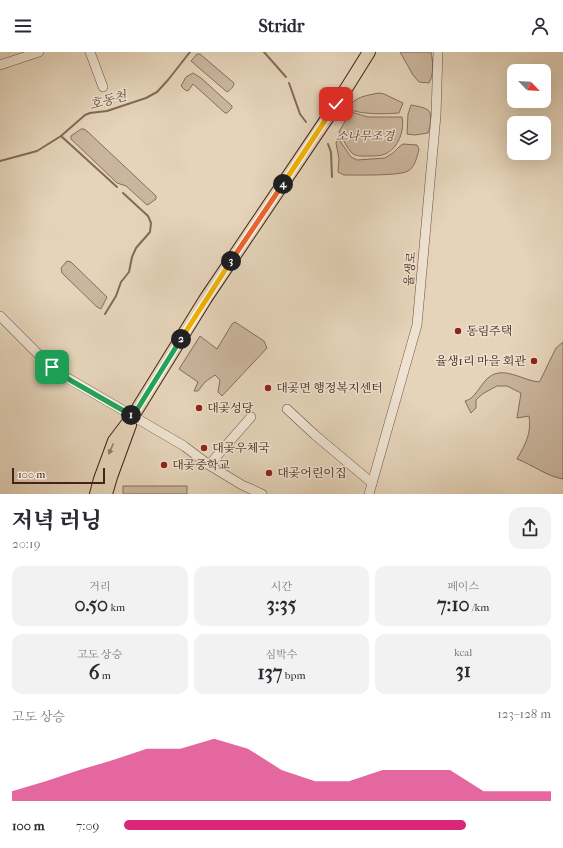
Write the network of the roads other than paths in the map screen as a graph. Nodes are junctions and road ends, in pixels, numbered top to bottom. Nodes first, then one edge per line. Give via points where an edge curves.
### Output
1 (39, 52) edge
2 (90, 52) edge
3 (369, 52) edge
4 (438, 52) edge
5 (0, 64) edge
6 (103, 87) dead end
7 (0, 316) edge
8 (287, 408) dead end
9 (133, 416) junction
10 (251, 417) dead end
11 (209, 465) junction
12 (372, 483) junction
13 (96, 494) edge
14 (106, 494) edge
15 (262, 494) edge
16 (369, 494) edge

1 - 5 street
2 - 6 street
3 - 9 main road via 330,115 206,298
4 - 12 street, 율생로 via 436,115 417,326
7 - 9 street via 52,367
8 - 12 street
9 - 11 street via 184,446
9 -> 13 main road via 114,441
9 - 14 main road
10 - 11 street
11 - 15 street
12 - 16 street, 율생로

